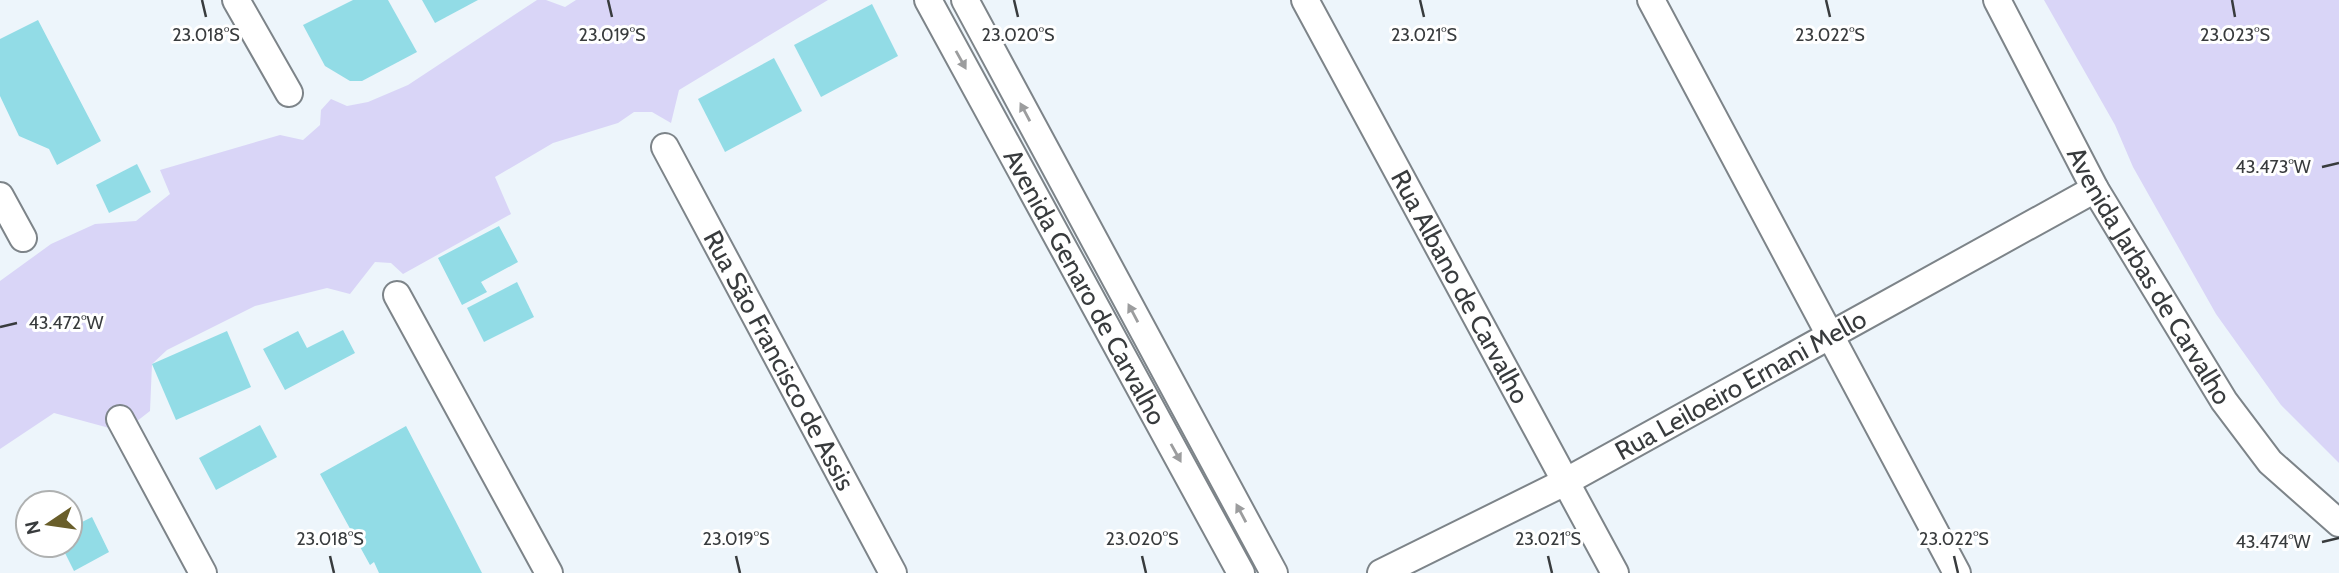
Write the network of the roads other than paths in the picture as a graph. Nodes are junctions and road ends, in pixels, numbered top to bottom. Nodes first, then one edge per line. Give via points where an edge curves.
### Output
1 (236, 0) edge
2 (928, 0) edge
3 (965, 0) edge
4 (1305, 0) edge
5 (1651, 0) edge
6 (1997, 0) edge
7 (289, 93) dead end
8 (665, 148) dead end
9 (2095, 188) junction
10 (0, 196) edge
11 (23, 238) dead end
12 (397, 295) dead end
13 (1831, 335) junction
14 (120, 419) dead end
15 (1565, 482) junction
16 (2339, 523) edge
17 (203, 573) edge
18 (550, 573) edge
19 (893, 573) edge
20 (1241, 573) edge
21 (1274, 573) edge
22 (1381, 573) edge
23 (1615, 573) edge
24 (1957, 573) edge

1 - 7 street
2 -> 20 street, Avenida Genaro de Carvalho
21 -> 3 street, Avenida Genaro de Carvalho
4 - 15 street, Rua Albano de Carvalho
5 - 13 street
6 - 9 street, Avenida Jarbas de Carvalho
8 - 19 street, Rua São Francisco de Assis
9 - 13 street, Rua Leiloeiro Ernani Mello
9 - 16 street, Avenida Jarbas de Carvalho via 2224,401 2270,462
10 - 11 street
12 - 18 street
13 - 15 street, Rua Leiloeiro Ernani Mello
13 - 24 street
14 - 17 street
15 - 22 street, Rua Leiloeiro Ernani Mello
15 - 23 street, Rua Albano de Carvalho

